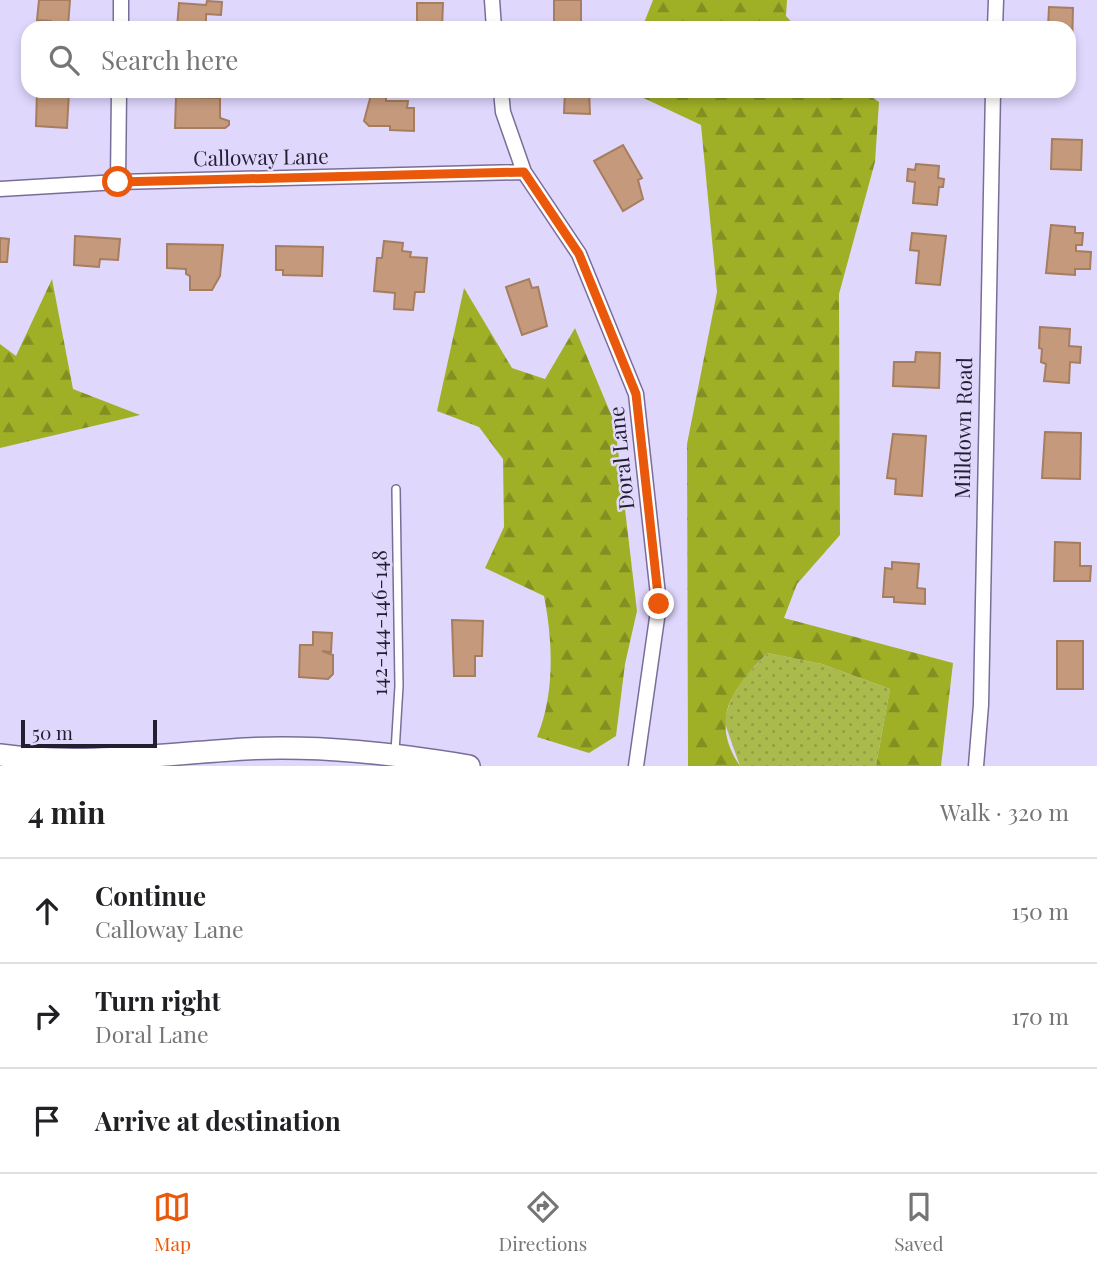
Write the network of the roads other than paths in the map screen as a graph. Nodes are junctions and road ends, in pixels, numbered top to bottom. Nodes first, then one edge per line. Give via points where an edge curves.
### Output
1 (121, 0) edge
2 (492, 0) edge
3 (996, 0) edge
4 (121, 21) edge
5 (494, 21) edge
6 (995, 21) edge
7 (120, 98) edge
8 (502, 98) edge
9 (993, 98) edge
10 (524, 172) junction
11 (118, 182) junction
12 (0, 189) edge
13 (396, 489) dead end
14 (0, 755) edge
15 (395, 756) junction
16 (469, 766) edge
17 (636, 766) edge
18 (975, 766) edge

1 - 4 street
2 - 5 street
3 - 6 street
7 - 11 street
8 - 10 street, Doral Lane
9 - 18 street, Milldown Road via 981,705
10 - 11 street, Calloway Lane
10 - 17 street, Doral Lane via 579,254 636,394 659,604
11 - 12 street, Calloway Lane
13 - 15 lane, 142-144-146-148 via 399,650
14 - 15 main road via 87,761 284,748
15 - 16 main road

